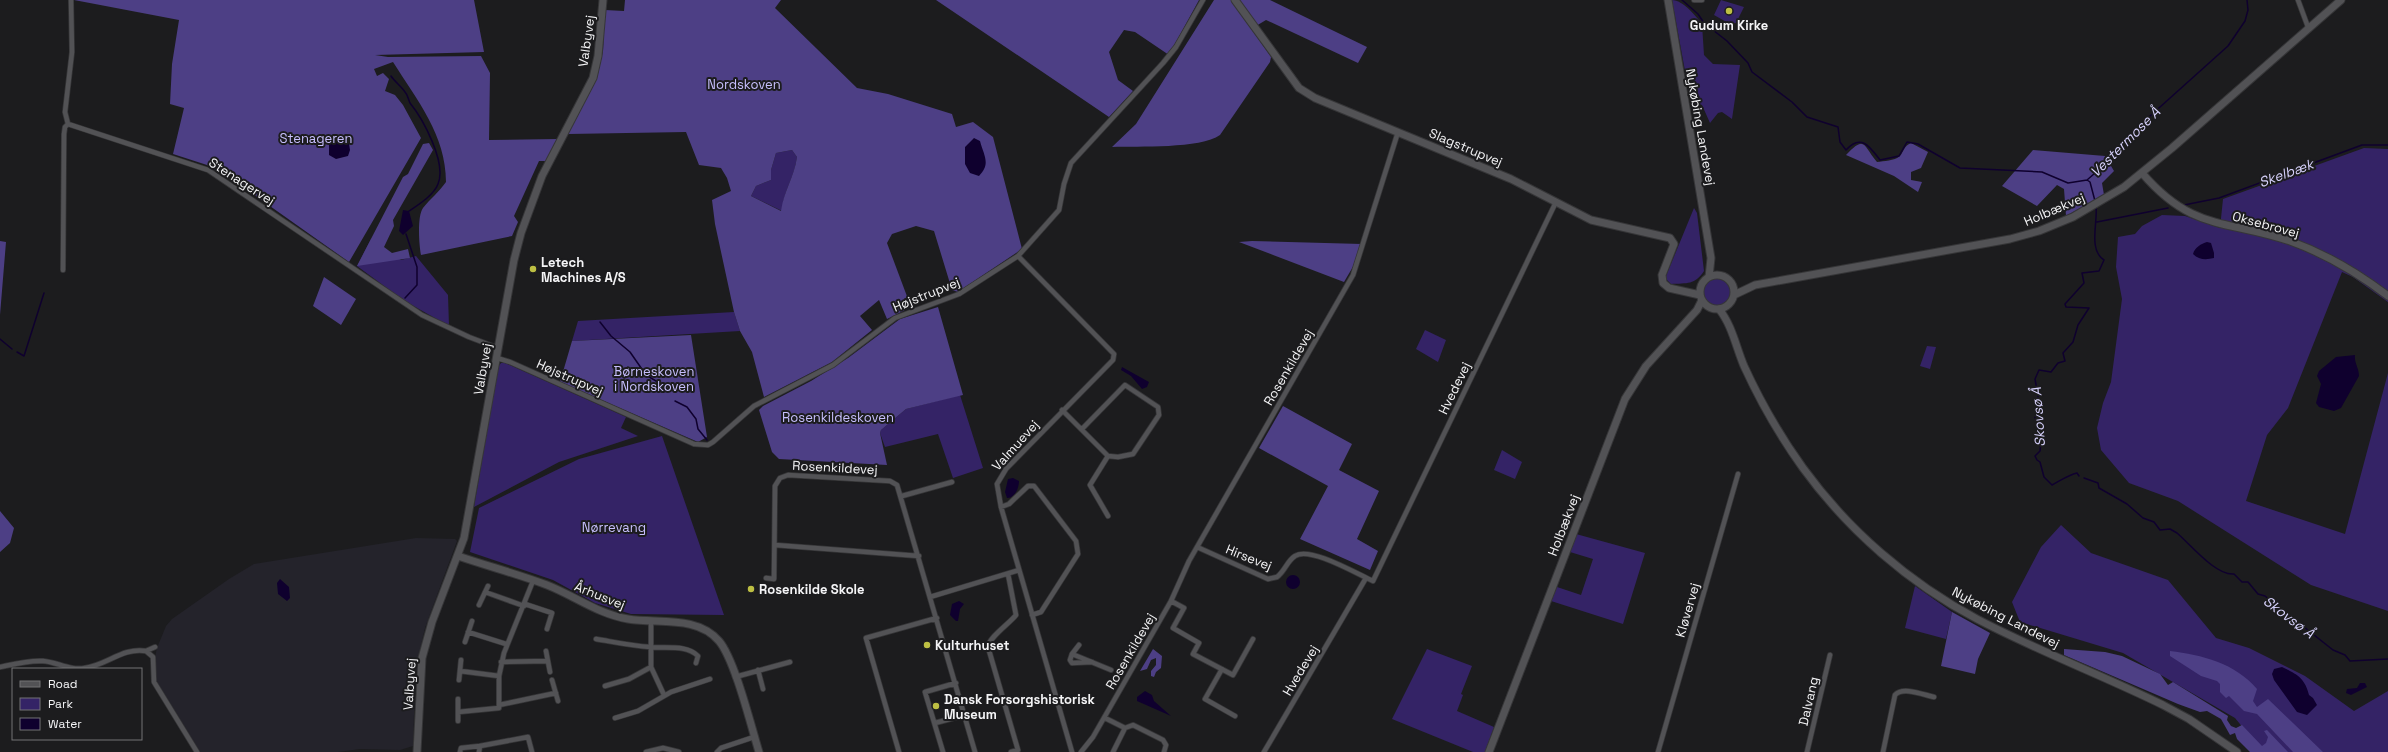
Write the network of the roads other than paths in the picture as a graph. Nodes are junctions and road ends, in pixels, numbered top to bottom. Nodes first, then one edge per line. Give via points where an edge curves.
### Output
1 (70, 0) edge
2 (603, 0) edge
3 (1203, 0) edge
4 (1235, 0) edge
5 (1668, 0) edge
6 (1694, 0) edge
7 (1702, 0) edge
8 (2298, 0) edge
9 (2340, 0) edge
10 (2308, 27) junction
11 (68, 124) junction
12 (1398, 132) junction
13 (2142, 173) junction
14 (1555, 204) junction
15 (1018, 256) junction
16 (1711, 258) junction
17 (63, 270) dead end
18 (1718, 275) junction
19 (1709, 277) junction
20 (1733, 285) junction
21 (1755, 286) junction
22 (1701, 287) junction
23 (1672, 289) junction
24 (1734, 295) junction
25 (2388, 296) edge
26 (1701, 298) junction
27 (1727, 306) junction
28 (1709, 307) junction
29 (1719, 309) junction
30 (1686, 322) junction
31 (1731, 330) junction
32 (498, 348) junction
33 (497, 358) junction
34 (1062, 410) junction
35 (1082, 429) junction
36 (1108, 456) junction
37 (1738, 474) dead end
38 (952, 482) dead end
39 (902, 496) junction
40 (1000, 507) junction
41 (1108, 516) dead end
42 (775, 545) junction
43 (1197, 547) junction
44 (458, 556) junction
45 (919, 556) junction
46 (1019, 570) junction
47 (1008, 574) junction
48 (766, 578) dead end
49 (1366, 578) junction
50 (533, 581) junction
51 (1373, 581) joint
52 (488, 586) dead end
53 (486, 592) junction
54 (930, 597) junction
55 (1171, 601) junction
56 (479, 605) dead end
57 (524, 605) junction
58 (1032, 616) junction
59 (937, 618) junction
60 (472, 621) dead end
61 (651, 622) junction
62 (547, 629) dead end
63 (468, 632) junction
64 (596, 639) dead end
65 (1253, 639) dead end
66 (465, 642) dead end
67 (506, 644) junction
68 (1079, 645) dead end
69 (156, 647) dead end
70 (650, 647) junction
71 (146, 651) junction
72 (546, 651) dead end
73 (1072, 654) junction
74 (1830, 655) dead end
75 (461, 660) dead end
76 (548, 661) junction
77 (501, 662) junction
78 (790, 662) dead end
79 (1093, 662) junction
80 (696, 663) dead end
81 (0, 667) edge
82 (651, 667) junction
83 (70, 668) edge
84 (87, 668) edge
85 (1222, 669) junction
86 (758, 670) junction
87 (1111, 670) dead end
88 (460, 671) junction
89 (550, 672) dead end
90 (499, 676) junction
91 (735, 677) junction
92 (710, 679) dead end
93 (459, 680) dead end
94 (552, 680) dead end
95 (956, 682) junction
96 (605, 686) dead end
97 (764, 689) dead end
98 (556, 693) junction
99 (664, 695) junction
100 (1934, 696) dead end
101 (458, 699) dead end
102 (558, 701) dead end
103 (499, 705) junction
104 (458, 712) junction
105 (965, 715) junction
106 (1235, 716) dead end
107 (615, 718) dead end
108 (1105, 718) junction
109 (458, 721) dead end
110 (935, 723) junction
111 (1125, 728) junction
112 (754, 737) junction
113 (480, 746) junction
114 (197, 752) edge
115 (417, 752) edge
116 (460, 752) edge
117 (479, 752) edge
118 (532, 752) edge
119 (646, 752) edge
120 (679, 752) edge
121 (718, 752) edge
122 (759, 752) edge
123 (899, 752) edge
124 (943, 752) edge
125 (975, 752) edge
126 (1011, 752) edge
127 (1072, 752) edge
128 (1081, 752) edge
129 (1113, 752) edge
130 (1164, 752) edge
131 (1264, 752) edge
132 (1489, 752) edge
133 (1658, 752) edge
134 (1807, 752) edge
135 (1883, 752) edge
136 (2237, 752) edge

1 - 11 street via 72,52 65,112
2 - 32 street, Valbyvej via 599,54 593,78 549,162 529,209 514,260
3 - 15 street, Højstrupvej via 1176,47 1071,163 1059,210
4 - 12 street, Slagstrupvej via 1299,88 1315,98
5 - 16 street, Nykøbing Landevej
6 - 7 street
8 - 10 street
9 - 10 street, Holbækvej
10 - 13 street, Holbækvej
11 - 17 street via 64,134
11 - 32 street, Stenagervej via 208,170 422,315
12 - 14 street, Slagstrupvej via 1511,179
12 - 43 street, Rosenkildevej via 1354,275
13 - 21 street, Holbækvej via 2095,205 2058,223 2010,239
13 - 25 street, Oksebrovej via 2168,200 2185,212 2220,225 2305,247 2354,272
14 - 23 street, Slagstrupvej via 1601,224 1672,240 1674,247 1662,278 1666,287
14 - 51 street, Hvedevej
15 - 33 street, Højstrupvej via 958,294 895,318 833,365 754,406 708,445 694,444
15 - 34 street, Valmuevej via 1114,354 1113,360
16 - 18 street, Nykøbing Landevej
16 - 19 street, Nykøbing Landevej
18 - 19 street
18 - 20 street via 1727,278
19 - 22 street
20 - 21 street, Holbækvej
20 - 24 street
21 - 24 street, Holbækvej
22 - 23 street
22 - 26 street
23 - 26 street
24 - 27 street
26 - 28 street
26 - 30 street, Holbækvej
27 - 29 street
27 - 31 street, Nykøbing Landevej
28 - 29 street
28 - 30 street, Holbækvej
29 - 31 street, Nykøbing Landevej
30 - 132 street, Holbækvej via 1646,366 1625,399
31 - 136 street, Nykøbing Landevej via 1744,365 1766,409 1804,468 1843,515 1895,564 1942,598 1976,618 2163,705
32 - 33 street, Valbyvej
33 - 44 street, Valbyvej via 467,523
34 - 35 street
34 - 40 street, Valmuevej via 1000,476 997,494
35 - 36 street
35 - 36 street via 1125,385 1158,407 1159,415 1133,454
36 - 41 street via 1090,485
37 - 133 street, Kløvervej
38 - 39 street
39 - 42 street, Rosenkildevej via 897,485 890,481 784,476 775,486
39 - 45 street, Rosenkildevej
40 - 46 street, Valmuevej
40 - 58 street via 1009,504 1028,486 1034,486 1076,541 1078,554 1041,612
42 - 45 street
42 - 48 street, Rosenkildevej via 774,579
43 - 49 street, Hirsevej via 1268,579 1277,577 1299,553 1318,556
43 - 55 street, Rosenkildevej
44 - 50 street, Århusvej
44 - 115 street, Valbyvej via 432,622 424,651 420,676
45 - 54 street, Rosenkildevej
46 - 47 street
46 - 58 street, Valmuevej
47 - 54 street
47 - 126 street via 1016,615 991,639 988,647 1018,750
49 - 51 street, Hirsevej
49 - 131 street, Hvedevej
50 - 57 street
50 - 61 street, Århusvej via 606,614
52 - 53 street
53 - 56 street
53 - 57 street
54 - 59 street, Rosenkildevej
55 - 85 street, Rosenkildevej via 1184,608 1173,628 1199,643 1194,654
55 - 108 street, Rosenkildevej
57 - 62 street via 552,613
57 - 67 street
58 - 127 street, Valmuevej
59 - 95 street, Rosenkildevej
59 - 123 street via 866,638
60 - 63 street
61 - 70 street
61 - 91 street, Århusvej via 693,624 711,633 724,649
63 - 66 street
63 - 67 street
64 - 70 street
65 - 85 street via 1233,675
67 - 77 street
68 - 73 street
69 - 71 street
70 - 80 street via 671,647 695,652 698,656
70 - 82 street
71 - 84 street via 128,651 102,664
71 - 114 street via 153,657 154,682
72 - 76 street
73 - 79 street, Rosenkildevej
73 - 79 street, Rosenkildevej via 1072,663
74 - 134 street, Dalvang
75 - 88 street
76 - 77 street
76 - 89 street
77 - 90 street
78 - 86 street
79 - 87 street, Rosenkildevej
81 - 83 street via 43,661
82 - 96 street
82 - 99 street
85 - 106 street via 1205,699
86 - 91 street
86 - 97 street
88 - 90 street
88 - 93 street
90 - 103 street
91 - 112 street, Århusvej
92 - 99 street
94 - 98 street
95 - 105 street, Rosenkildevej
95 - 110 street via 925,692
98 - 102 street
98 - 103 street
99 - 107 street via 638,711
100 - 135 street via 1904,691 1895,695
101 - 104 street
103 - 104 street via 499,708
104 - 109 street
105 - 110 street
105 - 125 street, Rosenkildevej
108 - 111 street
108 - 128 street, Rosenkildevej
110 - 124 street
111 - 129 street
111 - 130 street via 1133,725 1164,740
112 - 121 street via 721,748
112 - 122 street, Århusvej
113 - 116 street via 461,748
113 - 117 street
113 - 118 street via 528,736
119 - 120 street via 663,748

